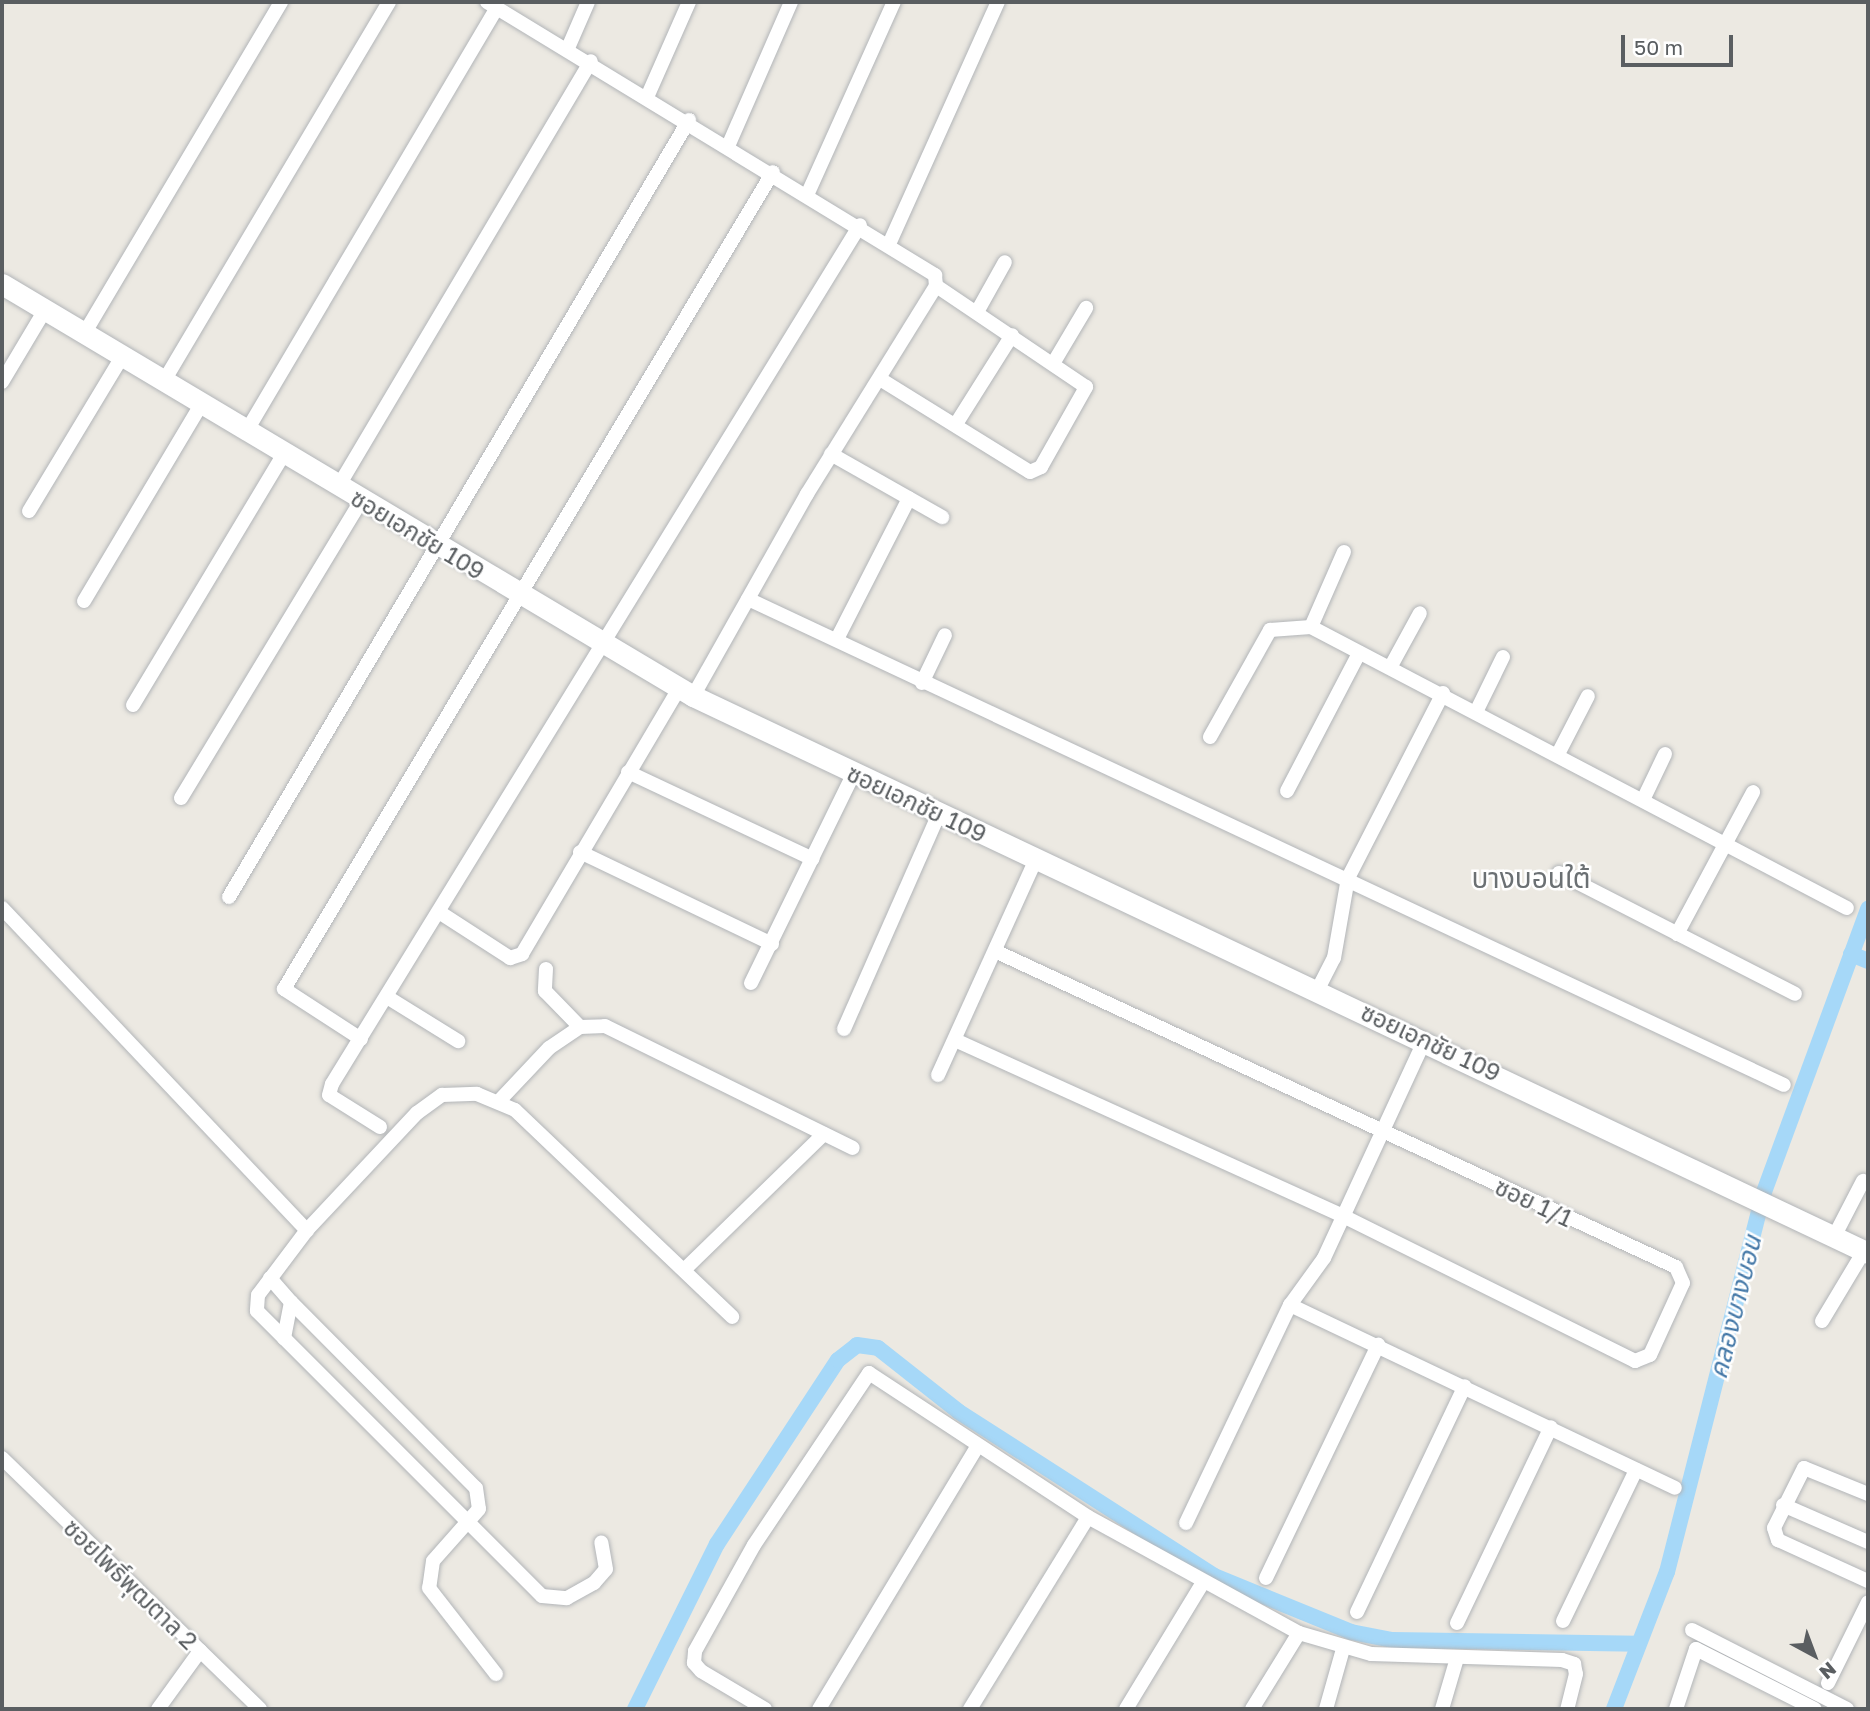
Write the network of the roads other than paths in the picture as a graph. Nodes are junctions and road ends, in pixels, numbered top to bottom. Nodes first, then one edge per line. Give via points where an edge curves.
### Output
1 (281, 2) edge
2 (389, 2) edge
3 (588, 2) edge
4 (689, 2) edge
5 (791, 2) edge
6 (894, 2) edge
7 (998, 2) edge
8 (492, 5) edge
9 (568, 48) junction
10 (591, 61) junction
11 (648, 95) junction
12 (689, 120) junction
13 (729, 144) junction
14 (773, 172) junction
15 (808, 193) junction
16 (860, 225) junction
17 (890, 242) junction
18 (1005, 262) dead end
19 (2, 284) edge
20 (936, 286) junction
21 (1086, 308) dead end
22 (45, 310) junction
23 (977, 312) junction
24 (84, 334) junction
25 (1012, 335) junction
26 (122, 356) junction
27 (1054, 362) junction
28 (880, 379) junction
29 (164, 381) junction
30 (2, 382) edge
31 (201, 405) junction
32 (956, 424) junction
33 (246, 432) junction
34 (831, 454) junction
35 (283, 455) junction
36 (338, 487) junction
37 (909, 498) junction
38 (360, 502) junction
39 (29, 511) dead end
40 (942, 517) dead end
41 (436, 545) junction
42 (1344, 552) dead end
43 (521, 595) junction
44 (748, 599) junction
45 (84, 601) dead end
46 (1420, 613) dead end
47 (1311, 627) junction
48 (945, 635) dead end
49 (837, 639) junction
50 (605, 644) junction
51 (1359, 653) junction
52 (1503, 657) dead end
53 (1391, 666) junction
54 (922, 682) junction
55 (686, 692) junction
56 (1443, 693) junction
57 (1588, 696) dead end
58 (133, 705) dead end
59 (1477, 710) junction
60 (1210, 737) dead end
61 (1558, 754) junction
62 (1665, 754) dead end
63 (628, 772) junction
64 (854, 774) junction
65 (1287, 791) dead end
66 (1753, 792) dead end
67 (181, 798) dead end
68 (1643, 800) junction
69 (939, 814) junction
70 (1721, 847) junction
71 (580, 852) junction
72 (813, 859) junction
73 (1036, 859) junction
74 (1559, 873) dead end
75 (1348, 877) junction
76 (229, 897) dead end
77 (2, 908) edge
78 (1847, 908) dead end
79 (439, 912) junction
80 (1678, 934) junction
81 (772, 944) junction
82 (995, 951) junction
83 (546, 969) dead end
84 (751, 983) dead end
85 (1318, 989) junction
86 (1795, 994) dead end
87 (387, 997) junction
88 (580, 1027) junction
89 (844, 1029) dead end
90 (361, 1039) junction
91 (955, 1040) junction
92 (1426, 1040) junction
93 (458, 1041) dead end
94 (938, 1075) dead end
95 (1784, 1085) dead end
96 (500, 1100) junction
97 (380, 1127) dead end
98 (1384, 1133) junction
99 (824, 1135) junction
100 (853, 1148) dead end
101 (1863, 1181) dead end
102 (1345, 1217) junction
103 (307, 1230) junction
104 (1835, 1235) junction
105 (1866, 1252) edge
106 (684, 1270) junction
107 (270, 1279) junction
108 (291, 1302) junction
109 (1290, 1305) junction
110 (732, 1317) dead end
111 (1822, 1321) dead end
112 (284, 1338) junction
113 (1378, 1345) junction
114 (1465, 1386) junction
115 (1551, 1427) junction
116 (976, 1449) junction
117 (2, 1458) edge
118 (1636, 1470) junction
119 (1675, 1488) dead end
120 (1868, 1494) edge
121 (1783, 1505) junction
122 (1088, 1517) junction
123 (1186, 1523) dead end
124 (467, 1524) junction
125 (601, 1542) dead end
126 (1868, 1542) edge
127 (1266, 1578) dead end
128 (1868, 1581) edge
129 (1202, 1584) junction
130 (1868, 1602) edge
131 (1357, 1612) dead end
132 (1563, 1621) dead end
133 (1457, 1623) dead end
134 (1692, 1630) dead end
135 (1299, 1633) junction
136 (1343, 1649) junction
137 (200, 1651) junction
138 (1457, 1658) junction
139 (496, 1674) dead end
140 (1828, 1683) dead end
141 (158, 1709) edge
142 (260, 1709) edge
143 (765, 1709) edge
144 (819, 1709) edge
145 (970, 1709) edge
146 (1126, 1709) edge
147 (1252, 1709) edge
148 (1326, 1709) edge
149 (1442, 1709) edge
150 (1567, 1709) edge
151 (1676, 1709) edge
152 (1815, 1709) edge
153 (1847, 1709) edge

1 - 24 street
2 - 29 street
3 - 9 street
4 - 11 street
5 - 13 street
6 - 15 street
7 - 17 street
8 - 9 street
8 - 33 street
9 - 10 street
10 - 11 street
10 - 36 street
11 - 12 street
12 - 13 street
12 - 41 street
13 - 14 street
14 - 15 street
14 - 43 street
15 - 16 street
16 - 17 street
16 - 50 street
17 - 20 street via 929,267
18 - 23 street
19 - 22 street, ซอยเอกชัย 109
20 - 23 street
20 - 28 street
21 - 27 street
22 - 24 street, ซอยเอกชัย 109
22 - 30 street
23 - 25 street
24 - 26 street, ซอยเอกชัย 109
25 - 27 street
25 - 32 street
26 - 29 street, ซอยเอกชัย 109
26 - 39 street
27 - 32 street via 1086,392 1035,471
28 - 32 street
28 - 34 street
29 - 31 street, ซอยเอกชัย 109
31 - 33 street, ซอยเอกชัย 109
31 - 45 street
33 - 35 street, ซอยเอกชัย 109
34 - 37 street
34 - 44 street
35 - 36 street, ซอยเอกชัย 109
35 - 58 street
36 - 38 street, ซอยเอกชัย 109
37 - 40 street
37 - 49 street
38 - 41 street, ซอยเอกชัย 109
38 - 67 street
41 - 43 street, ซอยเอกชัย 109
41 - 76 street
42 - 47 street
43 - 50 street, ซอยเอกชัย 109
43 - 90 street via 284,989
44 - 49 street
44 - 55 street
46 - 53 street
47 - 51 street
47 - 60 street via 1270,630
48 - 54 street
49 - 54 street
50 - 55 street, ซอยเอกชัย 109
50 - 79 street
51 - 53 street
51 - 65 street
52 - 59 street
53 - 56 street
54 - 75 street
55 - 63 street
55 - 64 street, ซอยเอกชัย 109
56 - 59 street
56 - 75 street
57 - 61 street
59 - 61 street
61 - 68 street
62 - 68 street
63 - 71 street
63 - 72 street
64 - 69 street, ซอยเอกชัย 109
64 - 72 street
66 - 70 street
68 - 70 street
69 - 73 street, ซอยเอกชัย 109
69 - 89 street
70 - 78 street
70 - 80 street
71 - 79 street via 516,958
71 - 81 street
72 - 81 street
73 - 82 street
73 - 85 street, ซอยเอกชัย 109
74 - 80 street
75 - 85 street via 1334,958
75 - 95 street
77 - 103 street
79 - 87 street
80 - 86 street
81 - 84 street
82 - 91 street
82 - 98 street, ซอย 1/1
83 - 88 street via 545,992
85 - 92 street, ซอยเอกชัย 109
87 - 90 street
87 - 93 street
88 - 96 street via 549,1048
88 - 99 street via 624,1032
90 - 97 street via 329,1095
91 - 94 street
91 - 102 street
92 - 98 street
92 - 104 street, ซอยเอกชัย 109
96 - 103 street via 442,1095 397,1131
96 - 106 street
98 - 102 street
98 - 102 street, ซอย 1/1 via 1682,1273 1650,1355 1635,1361
99 - 100 street
99 - 106 street
101 - 104 street
102 - 109 street
103 - 107 street
104 - 105 street, ซอยเอกชัย 109
105 - 111 street
106 - 110 street
107 - 108 street
107 - 112 street via 254,1303
108 - 112 street
108 - 124 street via 476,1488 479,1509
109 - 113 street
109 - 123 street
112 - 124 street
113 - 114 street
113 - 127 street
114 - 115 street
114 - 131 street
115 - 118 street
115 - 133 street
116 - 122 street
116 - 143 street via 878,1375 863,1379 754,1545 695,1651 694,1662 701,1671
116 - 144 street
117 - 137 street, ซอยโพธิ์พุฒตาล 2
118 - 119 street
118 - 132 street
120 - 121 street via 1804,1468
121 - 126 street
121 - 128 street via 1774,1528 1778,1540
122 - 129 street
122 - 145 street
124 - 125 street via 551,1600 594,1583 606,1569
124 - 139 street via 433,1561 429,1588
129 - 135 street
129 - 146 street
130 - 140 street
134 - 153 street
135 - 136 street
135 - 147 street
136 - 138 street
136 - 148 street
137 - 141 street
137 - 142 street, ซอยโพธิ์พุฒตาล 2
138 - 149 street
138 - 150 street via 1574,1664
151 - 152 street via 1696,1649

